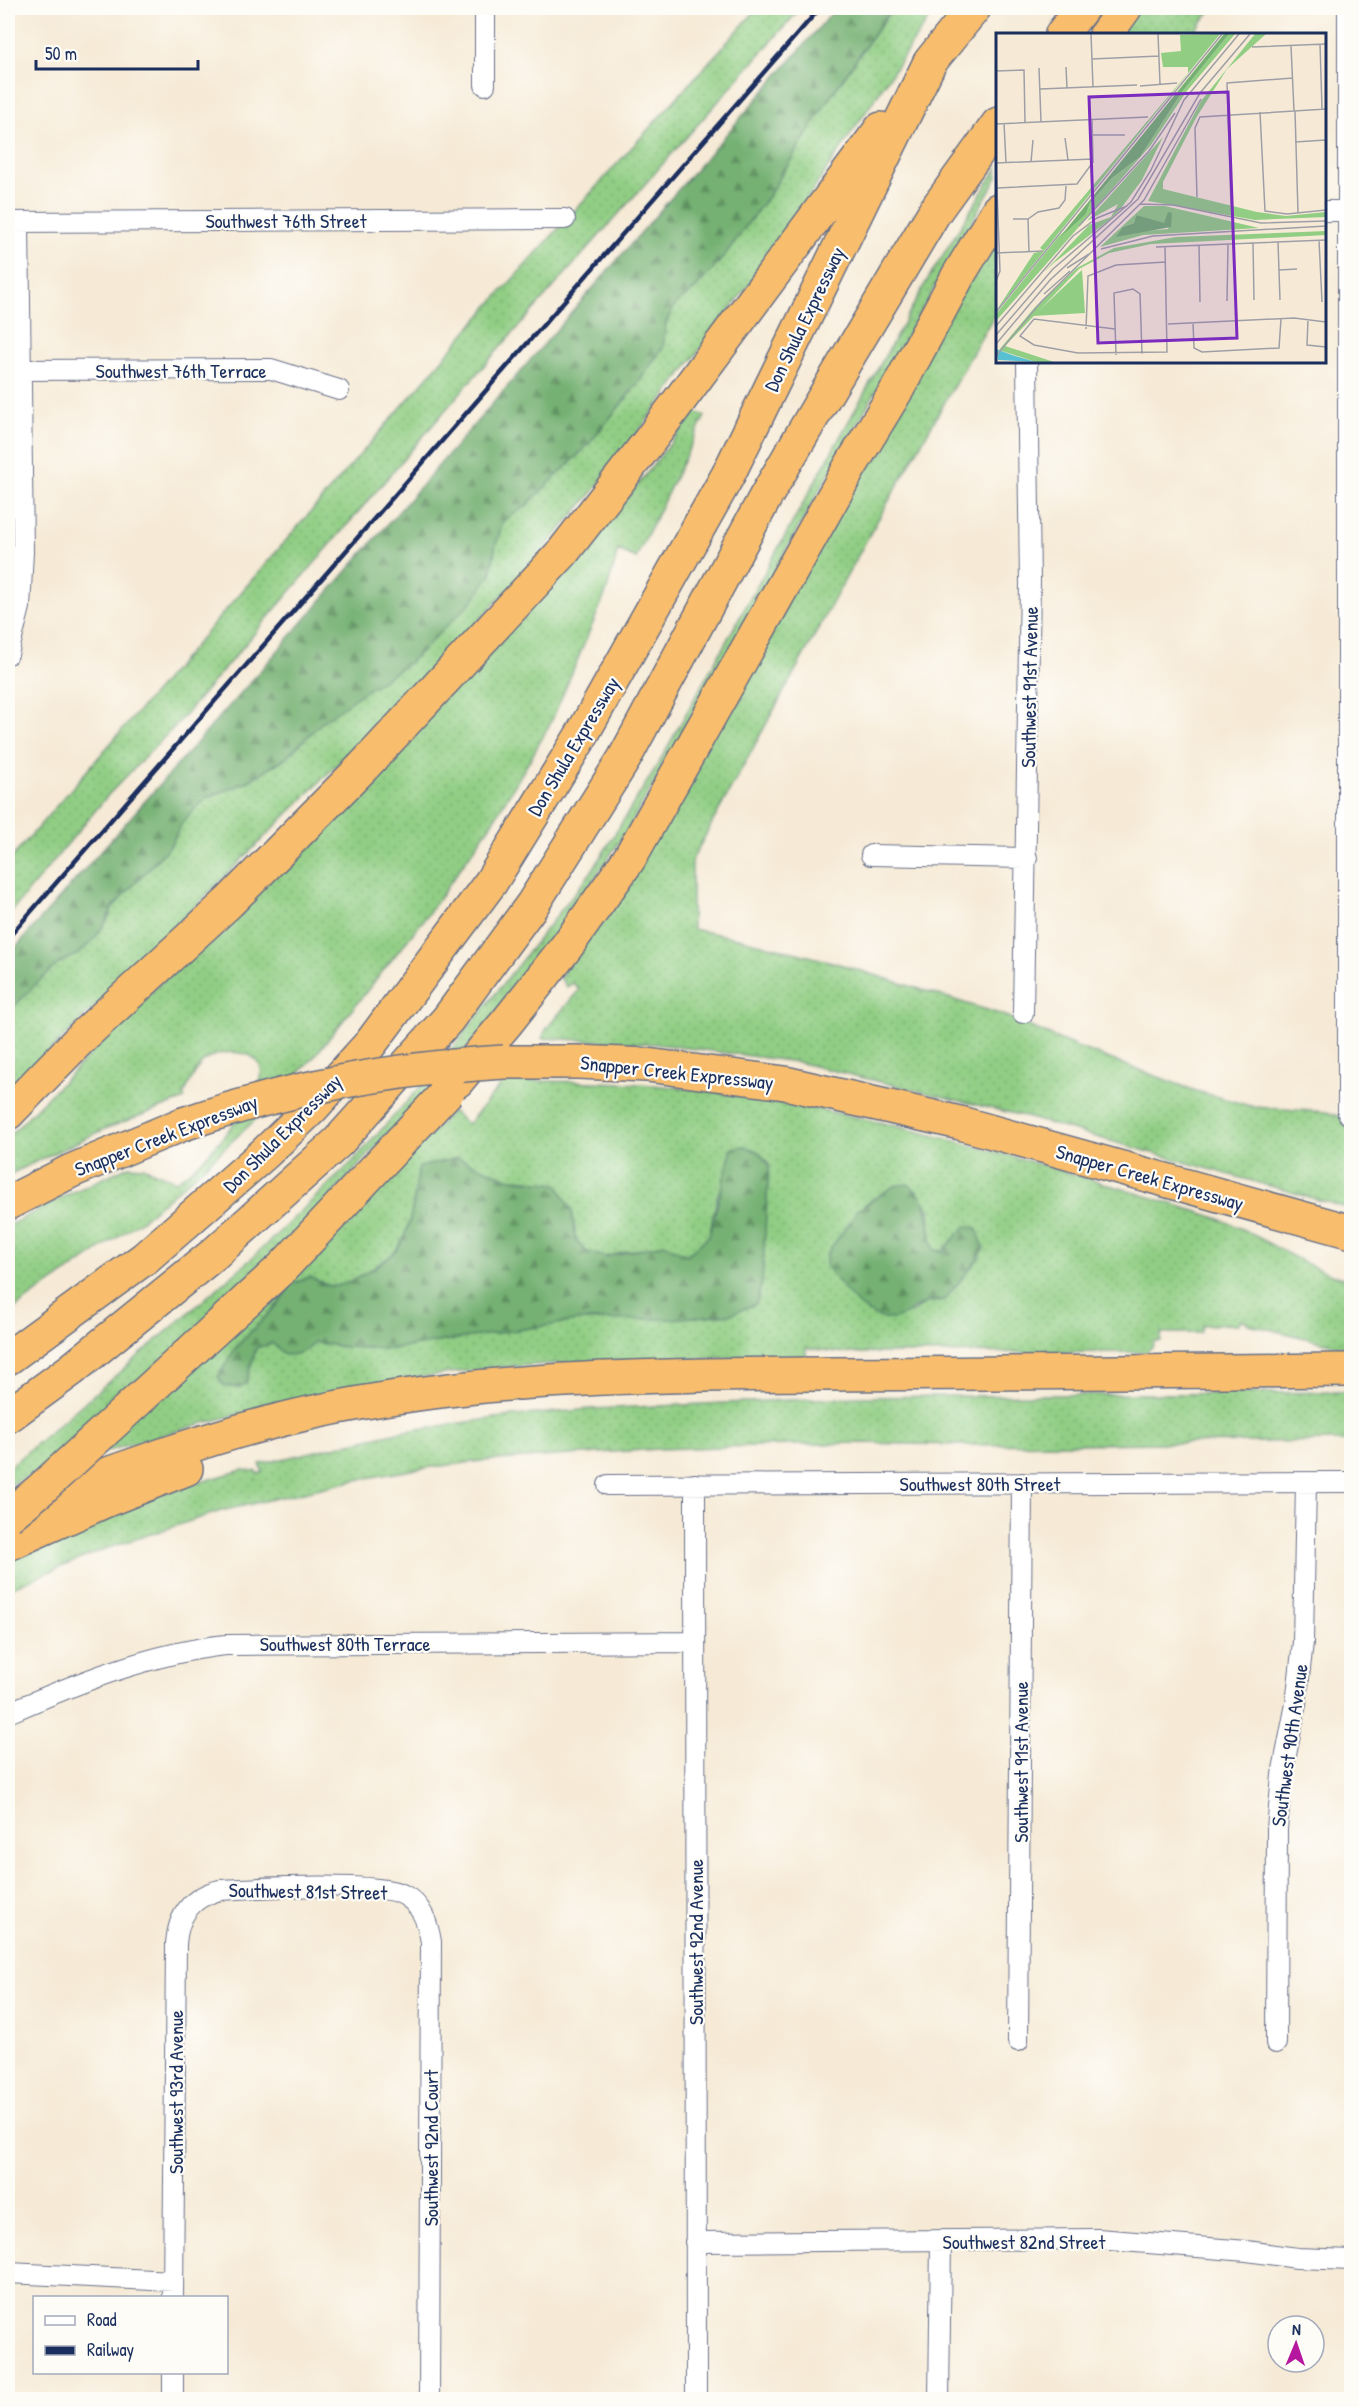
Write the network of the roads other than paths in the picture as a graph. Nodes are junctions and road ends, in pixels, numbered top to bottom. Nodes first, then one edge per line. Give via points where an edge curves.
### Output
1 (485, 8) edge
2 (974, 8) edge
3 (1082, 8) edge
4 (1125, 8) edge
5 (1348, 8) edge
6 (1063, 33) edge
7 (1107, 33) edge
8 (930, 62) junction
9 (485, 85) dead end
10 (996, 127) edge
11 (1326, 211) edge
12 (1350, 211) edge
13 (996, 213) edge
14 (565, 219) dead end
15 (13, 222) edge
16 (1027, 363) edge
17 (19, 370) junction
18 (339, 390) dead end
19 (14, 607) edge
20 (8, 654) edge
21 (871, 855) dead end
22 (1027, 858) junction
23 (1023, 1013) dead end
24 (8, 1113) edge
25 (1348, 1114) dead end
26 (8, 1203) edge
27 (1352, 1232) edge
28 (8, 1358) edge
29 (1352, 1370) edge
30 (8, 1416) edge
31 (280, 1420) junction
32 (1352, 1482) edge
33 (1022, 1483) junction
34 (1306, 1483) junction
35 (694, 1484) junction
36 (608, 1485) dead end
37 (8, 1510) edge
38 (8, 1516) edge
39 (8, 1544) edge
40 (694, 1642) junction
41 (8, 1713) edge
42 (202, 1895) joint
43 (413, 1901) joint
44 (1018, 2042) dead end
45 (1276, 2043) dead end
46 (941, 2241) junction
47 (695, 2242) junction
48 (1352, 2260) edge
49 (8, 2273) edge
50 (173, 2289) edge
51 (173, 2374) edge
52 (173, 2400) edge
53 (429, 2400) edge
54 (696, 2400) edge
55 (939, 2400) edge

1 - 9 street
2 - 8 highway, Don Shula Expressway
3 - 6 highway
4 - 7 highway
5 - 12 street
8 - 24 highway via 563,552 363,767 229,902 83,1036
8 - 28 highway, Don Shula Expressway via 728,475 580,738 491,882 371,1043 285,1134 145,1258
10 - 30 highway, Don Shula Expressway via 935,211 817,409 624,759 532,905 448,1018 338,1142 214,1254
11 - 12 street
12 - 25 street
13 - 38 highway, bridge via 629,859 567,946 448,1091 283,1267
14 - 15 street, Southwest 76th Street
15 - 17 street
16 - 22 street, Southwest 91st Avenue
17 - 18 street, Southwest 76th Terrace via 271,369
17 - 19 street via 23,552
19 - 20 street
21 - 22 street
22 - 23 street, Southwest 91st Avenue
26 - 27 highway, Snapper Creek Expressway, bridge via 81,1166 183,1124 272,1096 414,1069 504,1062 578,1062 647,1065 785,1083 960,1123
29 - 31 highway via 617,1377 456,1390
31 - 37 highway via 130,1466
31 - 39 highway via 189,1468
32 - 34 street, Southwest 80th Street
33 - 34 street, Southwest 80th Street
33 - 35 street, Southwest 80th Street
33 - 44 street, Southwest 91st Avenue
34 - 45 street, Southwest 90th Avenue via 1303,1642 1277,1829
35 - 36 street, Southwest 80th Street
35 - 40 street, Southwest 92nd Avenue
40 - 41 street, Southwest 80th Terrace via 226,1645 175,1653
40 - 47 street, Southwest 92nd Avenue
42 - 43 street, Southwest 81st Street via 239,1889 364,1888 392,1890
42 - 50 street, Southwest 93rd Avenue via 184,1912 176,1935
43 - 53 street, Southwest 92nd Court via 426,1920 431,1942
46 - 47 street, Southwest 82nd Street
46 - 48 street, Southwest 82nd Street via 1133,2241
46 - 55 street
47 - 54 street, Southwest 92nd Avenue
49 - 50 street
51 - 52 street

